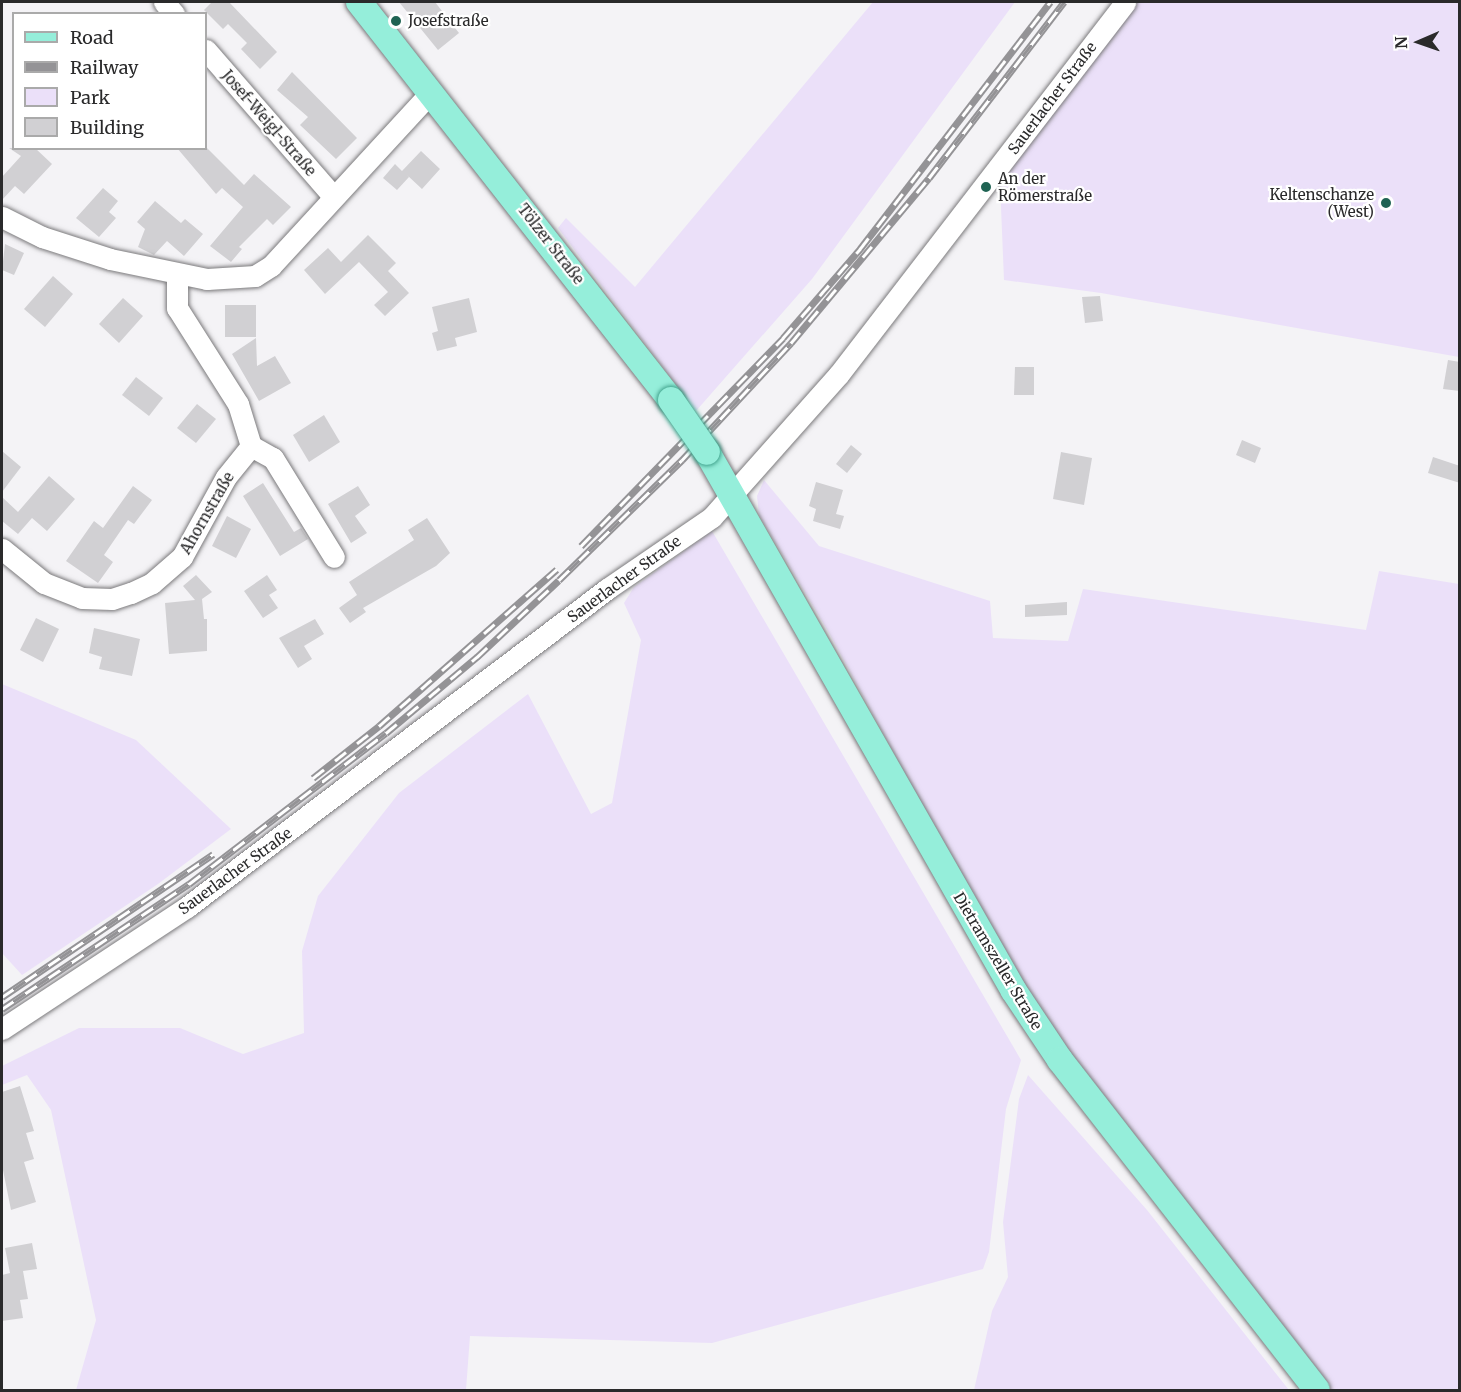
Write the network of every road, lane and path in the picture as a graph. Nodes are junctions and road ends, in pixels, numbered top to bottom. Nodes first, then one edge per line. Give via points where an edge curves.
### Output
1 (359, 2) edge
2 (1125, 2) edge
3 (207, 51) edge
4 (431, 92) junction
5 (333, 196) junction
6 (2, 217) edge
7 (177, 275) junction
8 (250, 446) junction
9 (733, 495) junction
10 (2, 549) edge
11 (334, 557) dead end
12 (2, 1029) edge
13 (1317, 1390) edge

1 - 4 main road, Tölzer Straße
2 - 9 street, Sauerlacher Straße via 839,374
3 - 5 street, Josef-Weigl-Straße
4 - 5 street
4 - 9 main road, Tölzer Straße, bridge via 671,400
5 - 7 street via 271,266 255,276 207,279
6 - 7 street via 42,237
7 - 8 street via 177,308 238,404
8 - 10 street, Ahornstraße via 226,477 182,557 152,583 131,593 112,599 64,593 44,584
8 - 11 street via 273,458
9 - 12 street, Sauerlacher Straße via 712,517 607,589 188,907
9 - 13 main road, Dietramszeller Straße via 1027,1011 1060,1060

